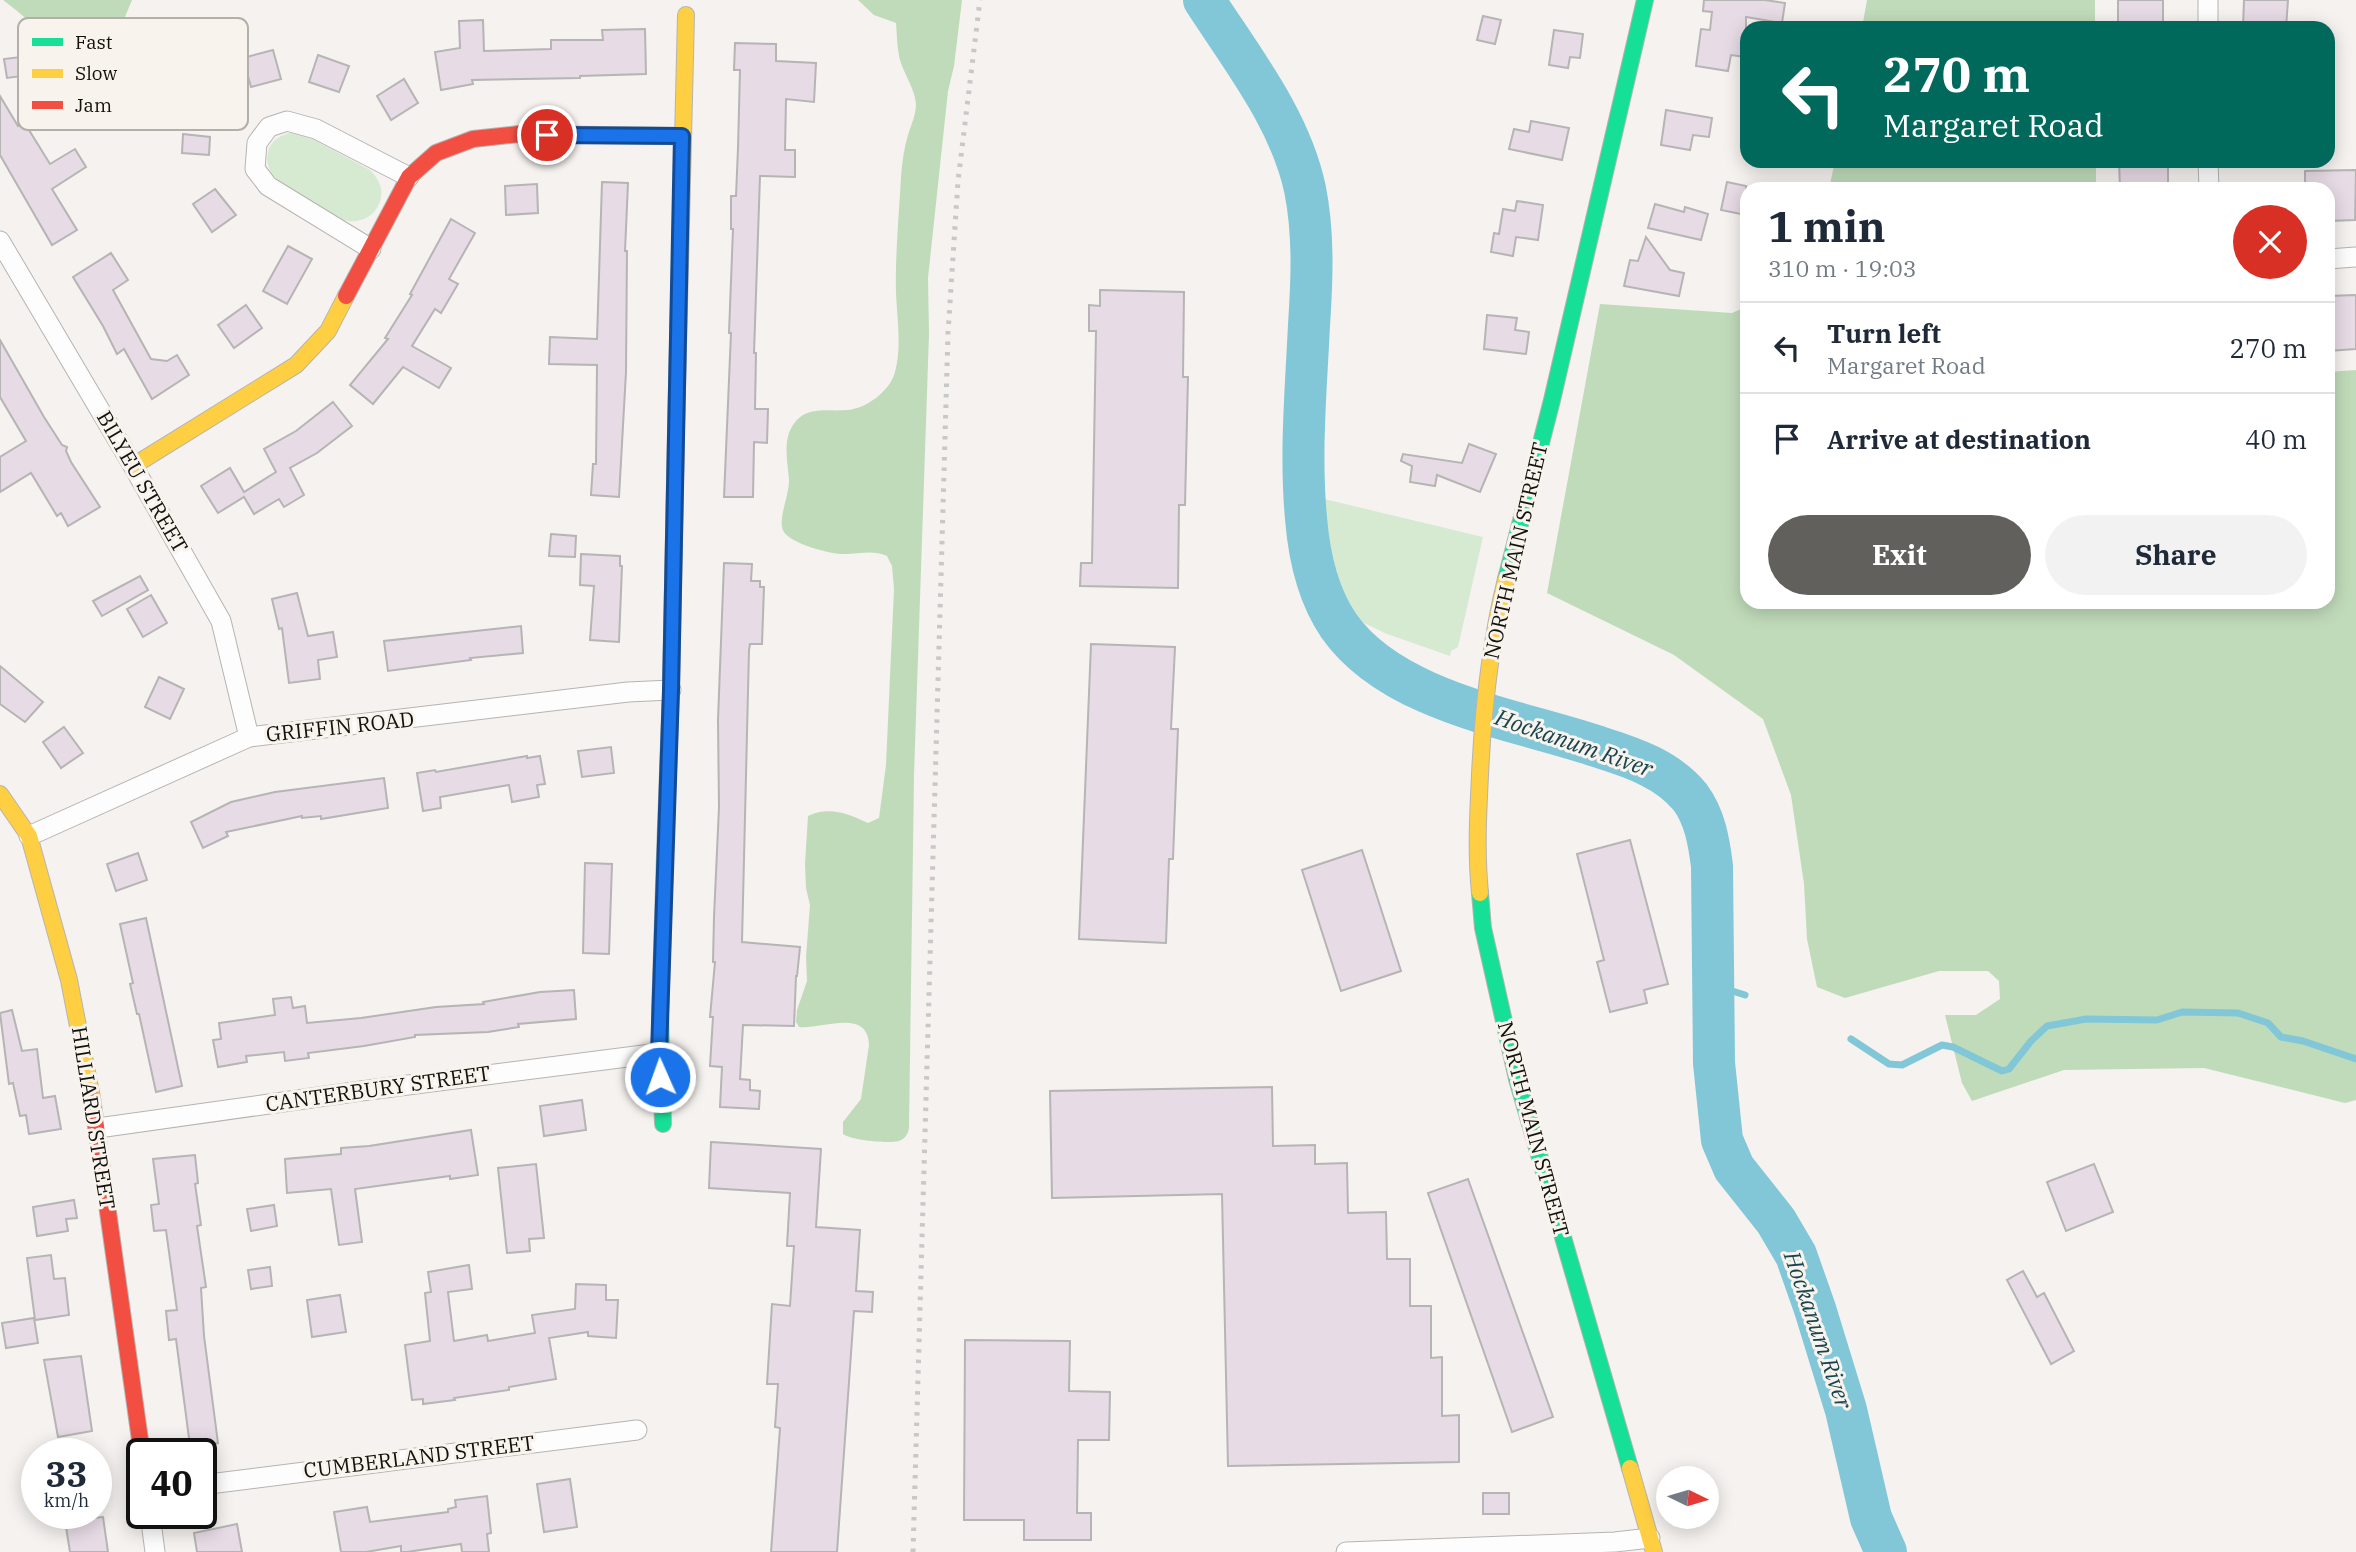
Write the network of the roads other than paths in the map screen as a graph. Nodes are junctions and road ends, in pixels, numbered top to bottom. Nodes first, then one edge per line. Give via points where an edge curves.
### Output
1 (1645, 0) edge
2 (2208, 0) edge
3 (687, 15) dead end
4 (2208, 21) edge
5 (682, 136) junction
6 (410, 177) junction
7 (0, 241) edge
8 (371, 249) junction
9 (2356, 257) edge
10 (2335, 258) edge
11 (133, 466) junction
12 (671, 690) junction
13 (249, 737) junction
14 (0, 794) edge
15 (29, 836) junction
16 (659, 1053) junction
17 (663, 1124) dead end
18 (98, 1128) junction
19 (638, 1430) dead end
20 (140, 1438) edge
21 (217, 1483) edge
22 (152, 1529) edge
23 (1652, 1545) edge
24 (155, 1552) edge
25 (1346, 1552) edge

1 - 23 street, NORTH MAIN STREET via 1499,608 1487,679 1476,852 1483,928 1517,1079
2 - 4 street
3 - 5 street
5 - 6 street via 519,134 473,139 436,153
5 - 12 street
6 - 8 street
6 - 8 street via 316,129 287,121 269,127 257,143 256,169 268,186
7 - 11 street, BILYEU STREET
8 - 11 street via 328,331 296,365
9 - 10 street
11 - 13 street, BILYEU STREET via 221,621
12 - 13 street, GRIFFIN ROAD
12 - 16 street
13 - 15 street, GRIFFIN ROAD
14 - 15 street, HILLIARD STREET
15 - 18 street, HILLIARD STREET via 69,980
16 - 17 street
16 - 18 street, CANTERBURY STREET
18 - 20 street, HILLIARD STREET
19 - 21 street, CUMBERLAND STREET
22 - 24 street
23 - 25 street via 1615,1542

